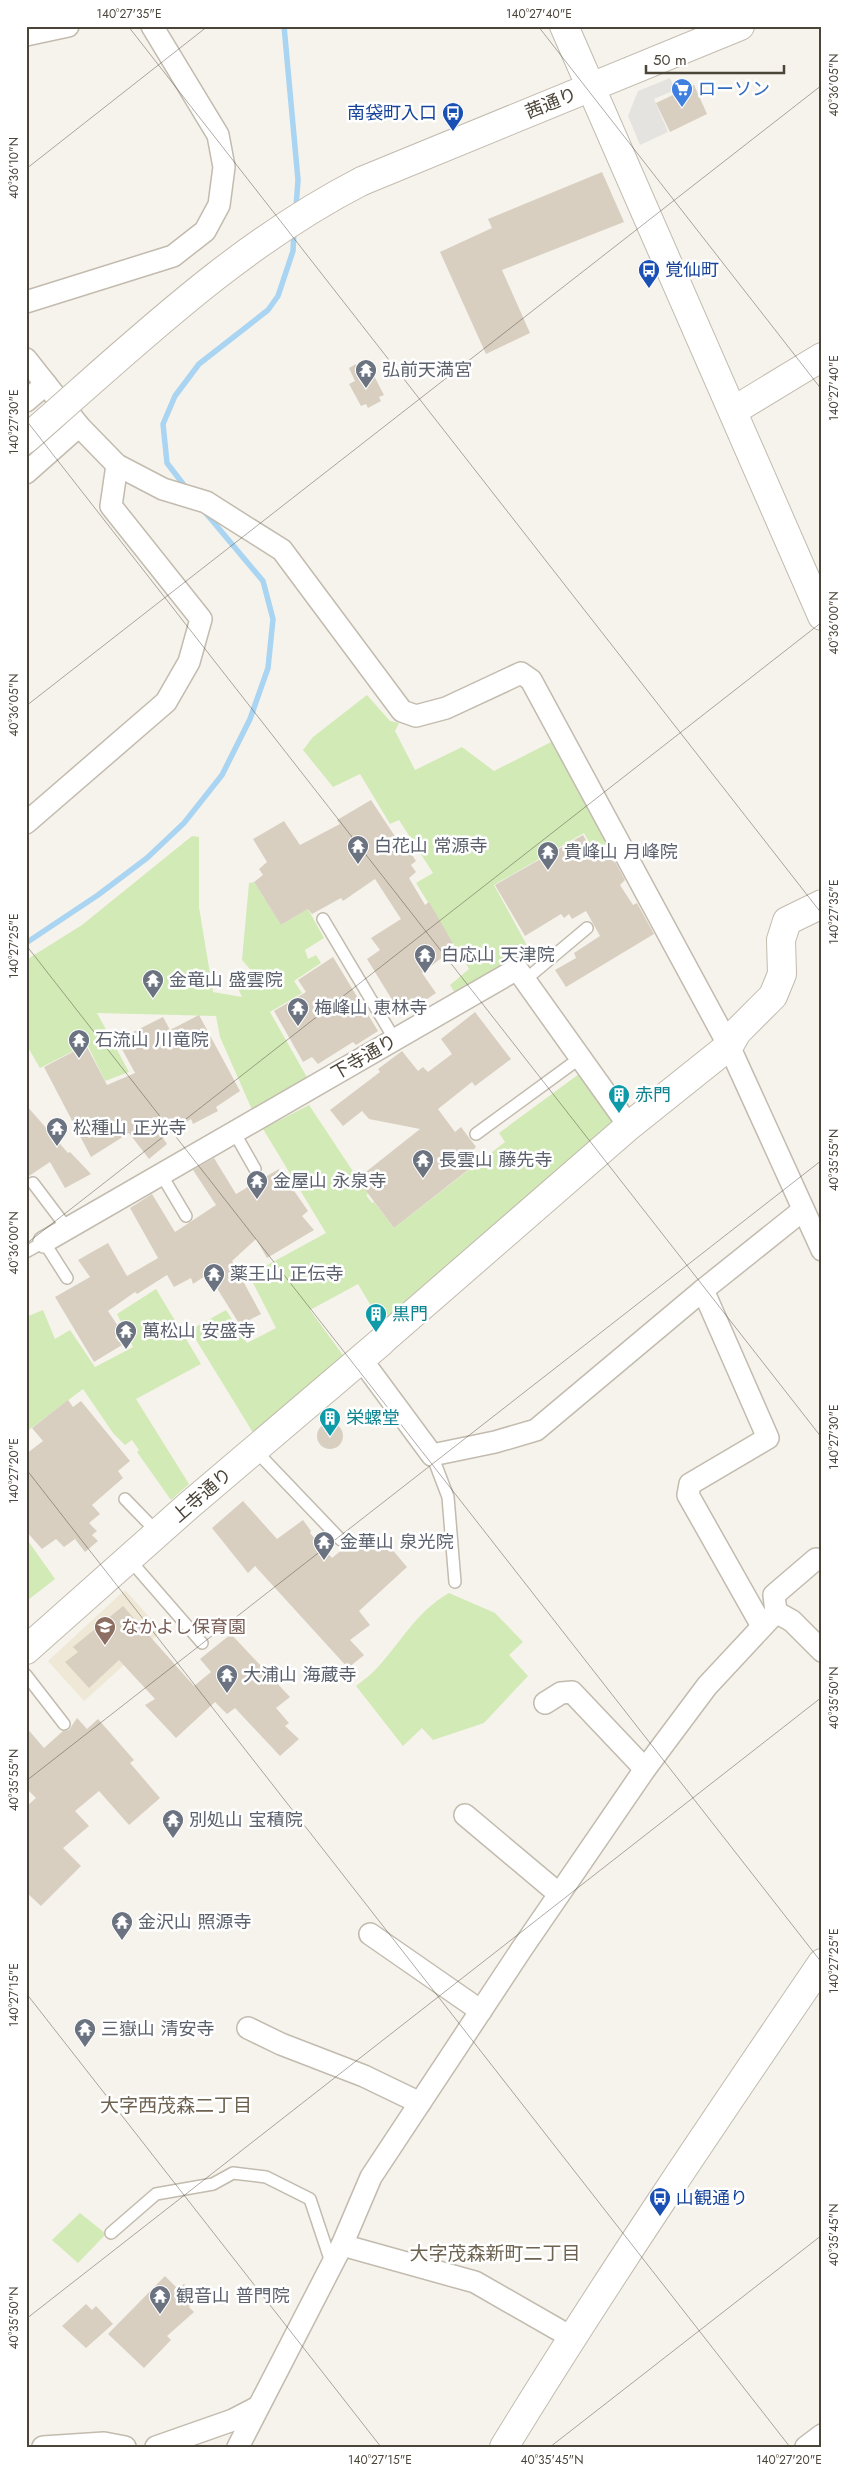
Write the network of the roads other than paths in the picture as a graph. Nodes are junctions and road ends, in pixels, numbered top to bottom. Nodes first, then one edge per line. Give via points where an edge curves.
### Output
1 (68, 26) edge
2 (152, 26) edge
3 (564, 26) edge
4 (740, 26) edge
5 (26, 36) edge
6 (590, 88) junction
7 (26, 302) edge
8 (822, 356) edge
9 (26, 359) edge
10 (46, 384) junction
11 (26, 401) edge
12 (733, 411) junction
13 (79, 426) junction
14 (26, 439) edge
15 (117, 465) junction
16 (26, 473) edge
17 (822, 616) edge
18 (26, 824) edge
19 (822, 904) edge
20 (323, 919) dead end
21 (587, 928) dead end
22 (525, 980) junction
23 (395, 1040) junction
24 (729, 1046) junction
25 (580, 1058) junction
26 (629, 1126) junction
27 (234, 1132) junction
28 (476, 1134) dead end
29 (256, 1169) dead end
30 (161, 1174) junction
31 (33, 1183) dead end
32 (803, 1210) junction
33 (186, 1216) dead end
34 (67, 1228) junction
35 (35, 1247) edge
36 (822, 1250) edge
37 (66, 1278) dead end
38 (703, 1290) junction
39 (375, 1347) junction
40 (255, 1450) junction
41 (432, 1455) junction
42 (125, 1499) dead end
43 (158, 1533) junction
44 (341, 1540) dead end
45 (129, 1559) junction
46 (816, 1559) dead end
47 (454, 1582) dead end
48 (769, 1619) junction
49 (202, 1643) dead end
50 (26, 1650) edge
51 (822, 1651) edge
52 (26, 1675) edge
53 (545, 1703) dead end
54 (64, 1724) dead end
55 (645, 1769) junction
56 (465, 1815) dead end
57 (559, 1894) junction
58 (370, 1934) dead end
59 (822, 1963) edge
60 (481, 2011) junction
61 (248, 2028) dead end
62 (420, 2103) junction
63 (111, 2233) dead end
64 (342, 2245) junction
65 (332, 2265) junction
66 (572, 2336) junction
67 (256, 2408) junction
68 (822, 2435) edge
69 (43, 2447) edge
70 (125, 2447) edge
71 (156, 2447) edge
72 (238, 2447) edge
73 (504, 2447) edge
74 (806, 2447) edge

1 - 5 street
2 - 7 street via 218,135 224,167 219,205 205,231 173,256
3 - 6 street
4 - 6 street, 茜通り
6 - 12 street
6 - 14 street, 茜通り, bridge via 362,181 284,225 235,259
8 - 12 street
9 - 10 street
10 - 11 street
10 - 13 street
12 - 17 street
13 - 15 street
13 - 16 street
15 - 18 street via 112,506 201,618 189,662 166,702
15 - 24 street via 163,489 206,502 282,550 402,711 416,716 446,708 521,673 531,680
19 - 24 street, 上寺通り via 787,921 781,940 782,974 774,996 737,1032
20 - 23 lane
21 - 22 lane
22 - 23 street, 下寺通り via 517,969
22 - 25 street
23 - 27 street, 下寺通り
24 - 26 street, 上寺通り
24 - 32 street
25 - 26 street
25 - 28 lane
26 - 39 street, 上寺通り
27 - 29 lane
27 - 30 street, 下寺通り
30 - 33 lane
30 - 34 street, 下寺通り
31 - 34 lane
32 - 36 street
32 - 38 street
34 - 35 street, 下寺通り
35 - 37 lane
38 - 41 street via 536,1430
38 - 48 street via 768,1438 690,1484 688,1495
39 - 40 street, 上寺通り
39 - 41 street
40 - 43 street, 上寺通り
40 - 44 lane
41 - 47 lane via 448,1497
42 - 43 lane
43 - 45 street, 上寺通り
45 - 49 lane
45 - 50 street, 上寺通り
46 - 48 street via 774,1595
48 - 51 street via 792,1621
48 - 55 street via 707,1686
52 - 54 lane
53 - 55 street via 561,1693 572,1692
55 - 57 street
56 - 57 street
57 - 60 street
58 - 60 street
59 - 66 street via 654,2209
60 - 62 street
61 - 62 street
62 - 64 street via 371,2177
63 - 65 lane via 156,2194 213,2184 233,2173 266,2177 310,2200
64 - 65 street
64 - 66 street via 475,2282
65 - 67 street
66 - 73 street
67 - 71 street via 233,2420
67 - 72 street
68 - 74 street
69 - 70 street via 104,2443

